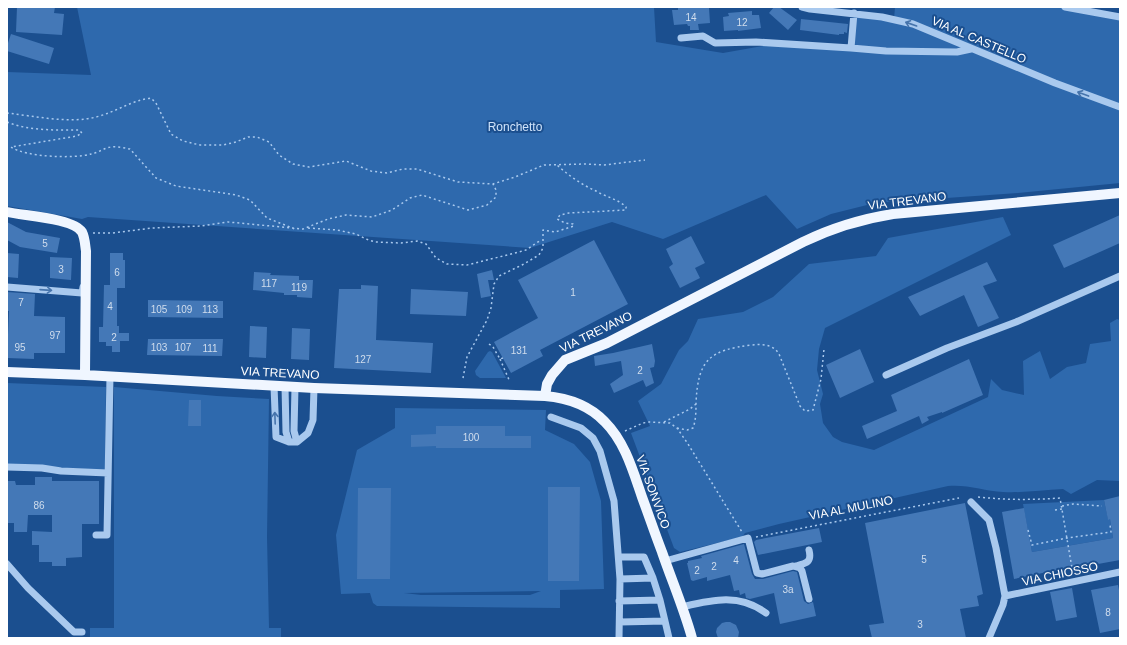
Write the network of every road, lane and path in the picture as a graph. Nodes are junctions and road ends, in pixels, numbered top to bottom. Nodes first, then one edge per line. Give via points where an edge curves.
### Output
1 (802, 7) edge
2 (1065, 7) edge
3 (854, 13) junction
4 (1120, 17) edge
5 (681, 38) dead end
6 (851, 48) junction
7 (972, 49) junction
8 (1120, 107) edge
9 (7, 113) edge
10 (7, 122) edge
11 (645, 160) dead end
12 (557, 165) junction
13 (493, 184) junction
14 (1120, 193) edge
15 (7, 212) edge
16 (306, 228) junction
17 (295, 229) junction
18 (82, 233) junction
19 (542, 240) junction
20 (86, 271) junction
21 (1120, 276) edge
22 (7, 288) edge
23 (489, 344) dead end
24 (824, 349) dead end
25 (503, 358) dead end
26 (500, 359) junction
27 (7, 372) edge
28 (85, 375) junction
29 (886, 375) dead end
30 (110, 376) junction
31 (462, 378) dead end
32 (510, 382) dead end
33 (274, 386) junction
34 (285, 386) junction
35 (295, 387) junction
36 (314, 388) junction
37 (545, 396) junction
38 (696, 404) junction
39 (551, 417) dead end
40 (664, 422) junction
41 (676, 428) junction
42 (616, 435) junction
43 (289, 442) junction
44 (297, 442) junction
45 (7, 467) edge
46 (108, 473) junction
47 (976, 497) dead end
48 (959, 498) dead end
49 (971, 502) dead end
50 (1102, 506) dead end
51 (1062, 507) junction
52 (1055, 510) dead end
53 (1111, 525) dead end
54 (1028, 530) dead end
55 (96, 535) dead end
56 (1067, 538) junction
57 (747, 539) junction
58 (809, 550) dead end
59 (619, 558) junction
60 (665, 561) junction
61 (7, 564) edge
62 (796, 566) junction
63 (1120, 572) edge
64 (653, 578) junction
65 (620, 579) junction
66 (1074, 582) junction
67 (1005, 596) junction
68 (809, 599) dead end
69 (660, 600) junction
70 (619, 601) junction
71 (682, 607) junction
72 (766, 613) dead end
73 (665, 621) junction
74 (620, 622) junction
75 (82, 632) dead end
76 (619, 638) edge
77 (669, 638) edge
78 (692, 638) edge
79 (988, 638) edge

1 - 3 street, VIA AL CASTELLO
2 - 4 street
3 - 6 street
7 -> 3 street, VIA AL CASTELLO via 913,24
5 - 6 street via 703,36 715,43 756,42
6 - 7 street via 957,52
8 -> 7 street, VIA AL CASTELLO
9 - 13 path via 83,119 96,117 139,99 151,98 171,134 183,141 223,146 248,137 258,137 269,142 279,155 293,164 309,167 346,161 376,172 417,169 458,182
10 - 17 path via 16,126 82,132 77,136 11,147 15,150 33,155 77,156 90,155 112,146 130,148 156,178 176,186 236,195 250,200 267,218
11 - 12 path
12 - 13 path via 544,165
12 - 19 path via 565,173 595,191 622,203 626,210 560,215 557,219 574,226 555,232 543,230
13 - 16 path via 496,197 487,205 468,210 422,195 410,198 392,210 372,217 346,215
14 - 37 main road, VIA TREVANO via 893,214 833,228 607,342 565,360 552,375
15 - 18 main road via 68,223
16 - 17 path
16 - 19 path via 337,230 375,242 417,241 426,244 436,258 447,264 467,265 511,254 526,250
17 - 18 path via 228,222 113,233
18 - 20 main road via 85,241
19 - 31 path via 543,248 539,255 499,276 494,284 487,320 467,357
22 -> 20 street via 82,293
20 - 28 main road
21 - 29 street
23 - 26 path
24 - 38 path via 821,379 815,407 811,411 805,411 800,406 777,350 764,345 726,349 708,359 701,372
25 - 26 path
26 - 32 path
27 - 28 main road, VIA TREVANO
28 - 30 main road, VIA TREVANO
30 - 33 main road, VIA TREVANO
30 - 46 street
33 - 34 main road, VIA TREVANO
43 -> 33 street via 276,437
34 - 35 main road, VIA TREVANO
34 - 43 street via 286,432
35 - 36 main road, VIA TREVANO
35 - 44 street via 294,431
36 - 37 main road, VIA TREVANO
36 - 44 street via 313,420 308,433
37 - 42 main road, VIA SONVICO via 573,400 585,406 604,421
38 - 40 path
38 - 41 path via 694,428
39 - 59 street via 581,428 593,438 600,451 614,501
40 - 41 path
40 - 42 path via 643,424
41 - 57 path
42 - 60 main road, VIA SONVICO via 634,473
43 - 44 street
45 - 46 street
46 - 55 street via 108,535
47 - 51 path via 1031,500 1060,498
48 - 57 path, VIA AL MULINO
49 - 67 street via 988,520
50 - 51 path via 1073,504
51 - 52 path
51 - 56 path
53 - 56 path via 1111,532
54 - 56 path via 1031,545
56 - 66 path
57 - 60 street
57 - 62 street via 757,573
58 - 62 street via 807,563
59 - 64 street via 644,557
59 - 65 street
60 - 71 main road, VIA SONVICO
61 - 75 street via 74,632
62 - 68 street via 802,571
63 - 66 street, VIA CHIOSSO
64 - 65 street
64 - 69 street
65 - 70 street
66 - 67 street, VIA CHIOSSO
67 - 79 street
69 - 70 street
69 - 73 street
70 - 74 street
71 - 72 street via 733,599 759,607
71 - 78 main road, VIA SONVICO
73 - 74 street
73 - 77 street
74 - 76 street

